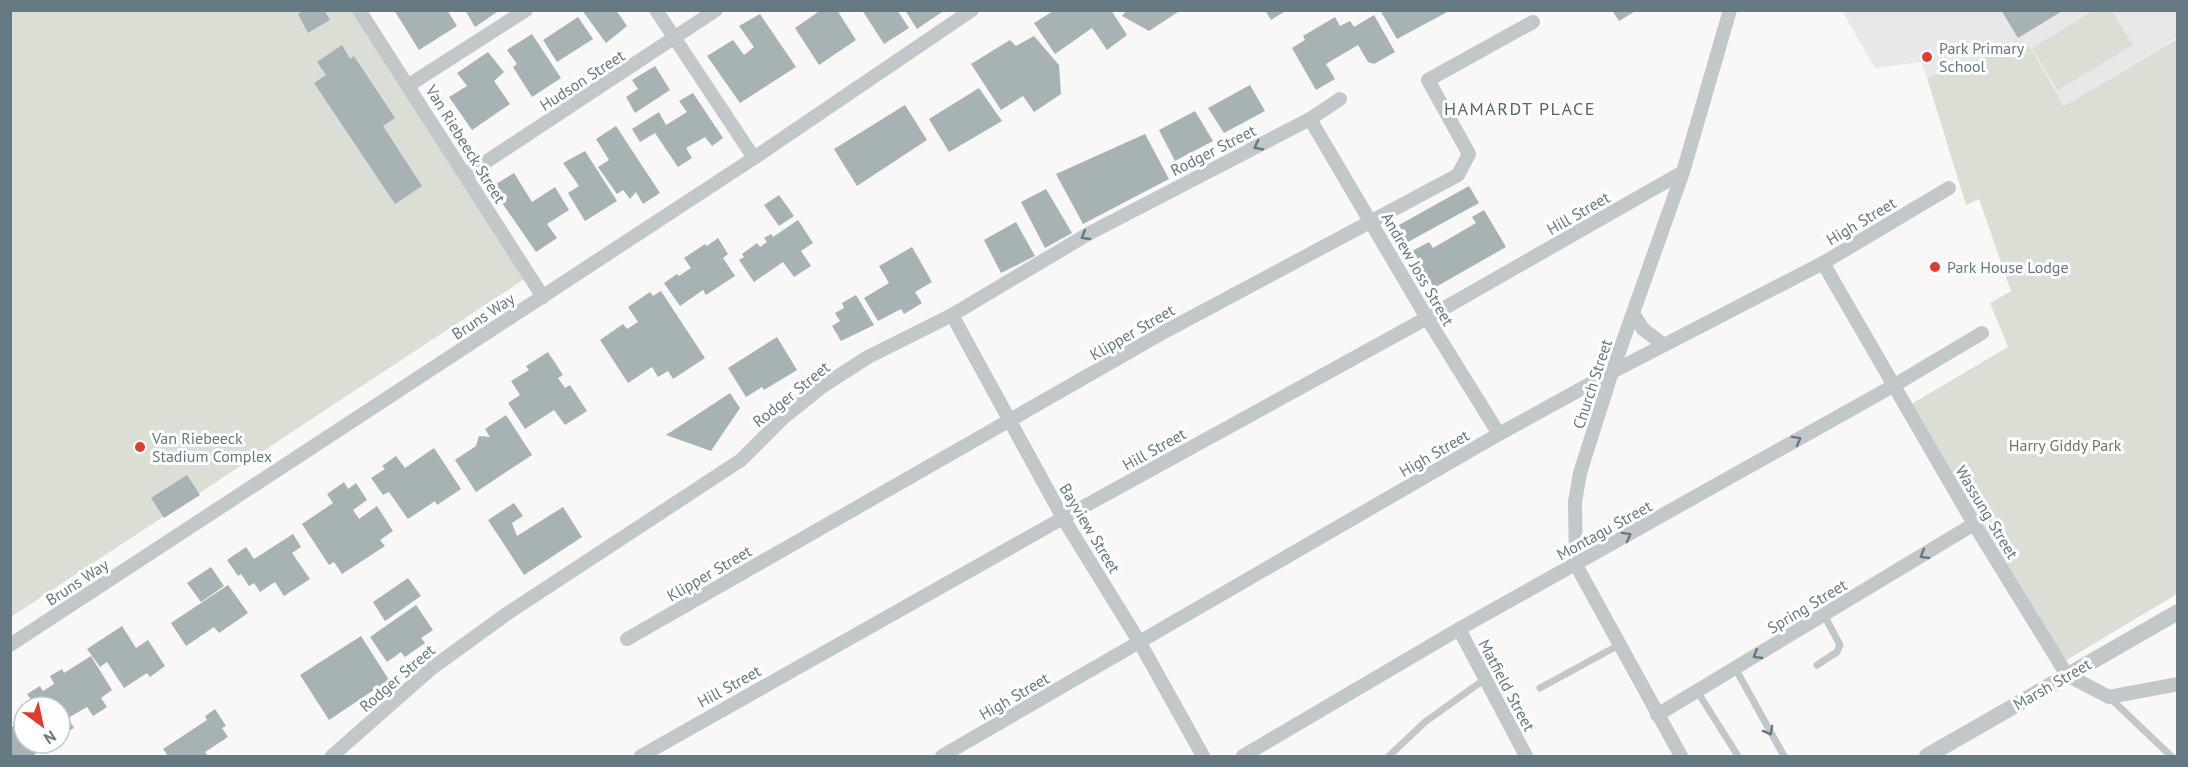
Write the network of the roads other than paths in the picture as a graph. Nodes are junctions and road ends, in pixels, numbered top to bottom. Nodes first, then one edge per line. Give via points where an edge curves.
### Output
1 (359, 10) edge
2 (526, 10) edge
3 (656, 10) edge
4 (716, 10) edge
5 (972, 10) edge
6 (1730, 10) edge
7 (1533, 22) dead end
8 (675, 39) junction
9 (409, 85) junction
10 (1340, 99) dead end
11 (1310, 119) junction
12 (754, 158) junction
13 (1683, 172) junction
14 (466, 175) junction
15 (1949, 188) dead end
16 (1372, 222) junction
17 (1823, 263) junction
18 (543, 297) junction
19 (1633, 314) junction
20 (952, 315) junction
21 (1427, 318) junction
22 (1982, 333) dead end
23 (1664, 345) junction
24 (1612, 372) junction
25 (1893, 386) junction
26 (1011, 421) junction
27 (1499, 434) junction
28 (1063, 518) junction
29 (1974, 524) junction
30 (1576, 565) junction
31 (2178, 612) edge
32 (1824, 615) junction
33 (1459, 629) junction
34 (627, 639) dead end
35 (1140, 643) junction
36 (10, 645) edge
37 (1619, 645) junction
38 (1817, 665) dead end
39 (1736, 668) junction
40 (2067, 675) junction
41 (1485, 679) junction
42 (2178, 684) edge
43 (1540, 688) dead end
44 (1697, 691) junction
45 (2109, 697) junction
46 (1657, 715) junction
47 (332, 756) edge
48 (641, 756) edge
49 (942, 756) edge
50 (1203, 756) edge
51 (1243, 756) edge
52 (1389, 756) edge
53 (1526, 756) edge
54 (1681, 756) edge
55 (1738, 756) edge
56 (1784, 756) edge
57 (1927, 756) edge
58 (2171, 756) edge

1 - 9 street, Van Riebeeck Street
2 - 9 street
3 - 8 street
4 - 8 street, Hudson Street
5 - 12 street, Bruns Way
6 - 13 street, Church Street
7 - 16 street, Klipper Street via 1428,80 1469,154 1458,175
8 - 12 street
8 - 14 street, Hudson Street
9 - 14 street, Van Riebeeck Street
10 - 11 street, Rodger Street
11 - 16 street, Andrew Joss Street
11 -> 20 street, Rodger Street via 1088,234
12 - 18 street, Bruns Way
13 - 19 street, Church Street
13 - 21 street, Hill Street
14 - 18 street, Van Riebeeck Street
15 - 17 street, High Street
16 - 21 street, Andrew Joss Street
16 - 26 street, Klipper Street via 1164,332
17 - 23 street, High Street
17 - 25 street, Wassung Street
18 - 36 street, Bruns Way
19 - 23 street via 1643,329
19 - 24 street, Church Street
20 - 26 street, Bayview Street
20 - 47 street, Rodger Street via 868,357 823,386 783,418 741,460 508,613 432,668
21 - 27 street, Andrew Joss Street
21 - 28 street, Hill Street
22 - 25 street, Montagu Street
23 - 24 street, High Street
24 - 27 street, High Street
24 - 30 street, Church Street via 1580,473 1575,502
25 - 29 street, Wassung Street
30 -> 25 street, Montagu Street
26 - 28 street, Bayview Street
26 - 34 street, Klipper Street
27 - 35 street, High Street
28 - 35 street, Bayview Street
28 - 48 street, Hill Street
29 -> 32 street, Spring Street
29 - 40 street, Wassung Street
30 - 33 street, Montagu Street
30 - 37 street, Church Street
31 - 40 street, Marsh Street
32 - 38 lane via 1840,645 1837,652
32 -> 39 street, Spring Street
33 - 41 street, Matfield Street
33 - 51 street, Montagu Street
35 - 49 street, High Street
35 - 50 street, Bayview Street
37 - 43 lane
37 - 46 street, Church Street
39 - 44 street, Spring Street
39 -> 56 lane
40 - 45 street
40 - 57 street, Marsh Street
41 - 52 lane via 1425,722
41 - 53 street, Matfield Street
42 - 45 street
44 - 46 street, Spring Street
44 - 55 lane
45 - 58 lane
46 - 54 street, Church Street

